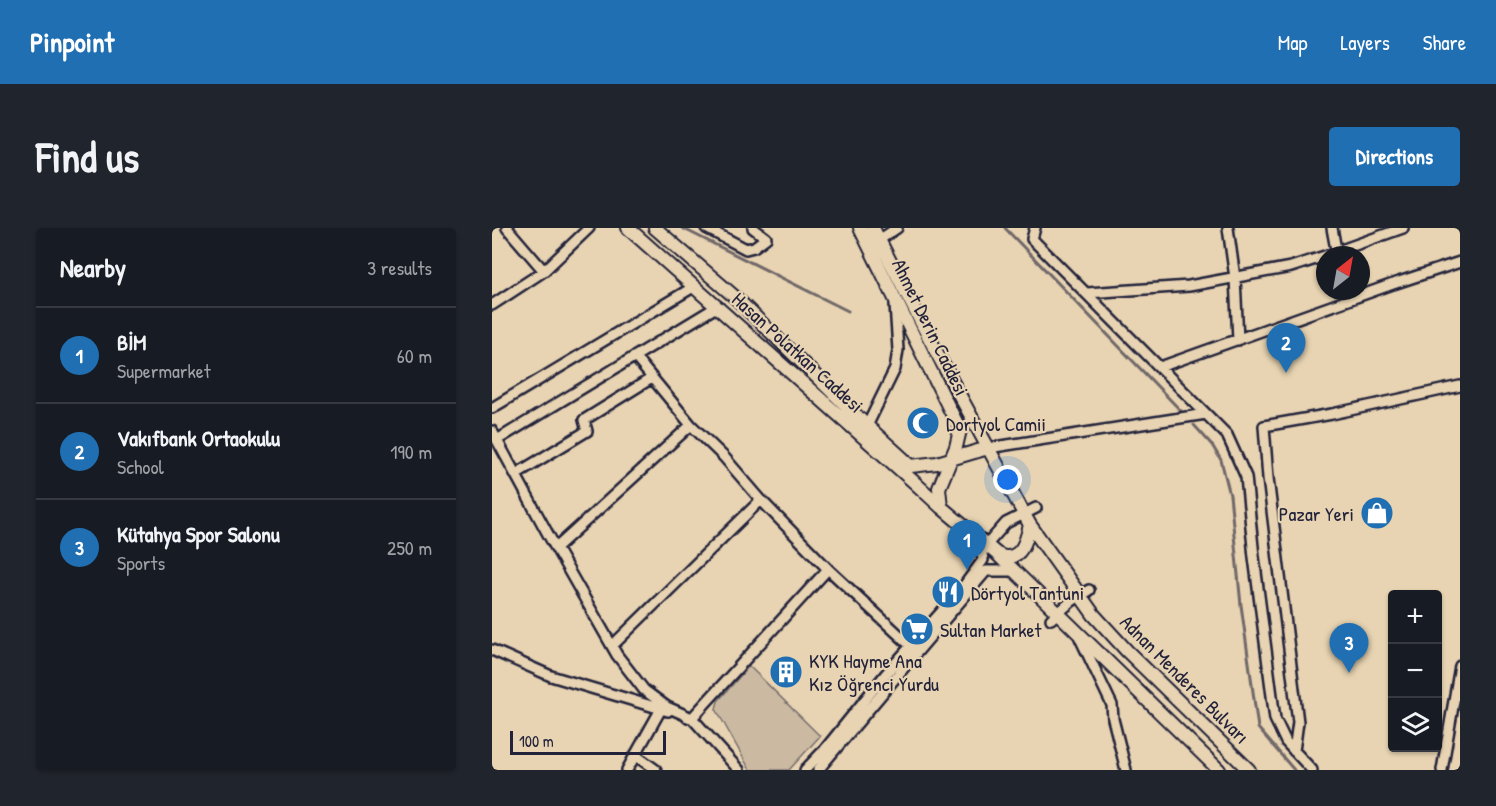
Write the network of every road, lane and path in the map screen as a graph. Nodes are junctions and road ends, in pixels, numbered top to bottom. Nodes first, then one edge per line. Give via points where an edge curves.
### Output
1 (507, 228) edge
2 (589, 228) edge
3 (628, 228) edge
4 (655, 228) edge
5 (706, 228) edge
6 (753, 228) edge
7 (860, 228) edge
8 (873, 228) edge
9 (897, 228) edge
10 (1035, 228) edge
11 (1228, 228) edge
12 (1332, 228) edge
13 (1403, 228) edge
14 (879, 240) junction
15 (1331, 246) edge
16 (1353, 246) edge
17 (1316, 259) edge
18 (1460, 262) edge
19 (544, 271) junction
20 (1235, 278) junction
21 (695, 286) junction
22 (1370, 289) edge
23 (1087, 294) junction
24 (895, 298) junction
25 (1338, 300) edge
26 (492, 305) edge
27 (717, 306) junction
28 (1238, 340) junction
29 (635, 357) junction
30 (1160, 367) junction
31 (652, 378) junction
32 (1460, 386) edge
33 (492, 408) edge
34 (1206, 414) junction
35 (691, 425) junction
36 (867, 426) junction
37 (494, 435) edge
38 (988, 448) junction
39 (951, 459) junction
40 (516, 474) junction
41 (761, 500) junction
42 (941, 507) junction
43 (1030, 516) junction
44 (556, 548) junction
45 (981, 548) junction
46 (996, 554) junction
47 (828, 569) junction
48 (1013, 571) junction
49 (1085, 593) junction
50 (1094, 615) joint
51 (1054, 616) junction
52 (1077, 633) junction
53 (612, 646) junction
54 (911, 646) junction
55 (492, 650) edge
56 (1460, 666) edge
57 (661, 709) junction
58 (692, 718) junction
59 (1294, 751) junction
60 (635, 755) junction
61 (627, 770) edge
62 (656, 770) edge
63 (739, 770) edge
64 (806, 770) edge
65 (818, 770) edge
66 (1125, 770) edge
67 (1219, 770) edge
68 (1249, 770) edge
69 (1312, 770) edge
70 (1442, 770) edge

1 - 19 street
2 - 19 street
3 - 21 main road, Hasan Polatkan Caddesi
4 - 36 main road, Hasan Polatkan Caddesi via 735,298
5 - 6 street via 746,249 766,238
7 - 24 main road, Ahmet Derin Caddesi
8 - 14 main road, Ahmet Derin Caddesi
9 - 14 street
10 - 23 street via 1032,239
11 - 20 street
12 - 15 street
13 - 16 street
14 - 38 main road, Ahmet Derin Caddesi
17 - 20 street
18 - 22 street
19 - 26 street
20 - 23 street
20 - 28 street
21 - 27 main road, Hasan Polatkan Caddesi
21 - 33 street
23 - 30 street
24 - 36 street via 895,369
24 - 39 main road, Ahmet Derin Caddesi via 960,430
25 - 28 street
27 - 29 street
27 - 42 main road, Hasan Polatkan Caddesi
28 - 30 street
29 - 31 street
29 - 37 street
30 - 34 street
31 - 35 street
31 - 40 street via 584,420 587,430
32 - 59 street via 1264,426 1298,722
34 - 38 street
34 - 59 street via 1227,435 1246,477 1275,719
35 - 41 street
35 - 44 street
36 - 39 main road, Hasan Polatkan Caddesi via 911,466
37 - 40 street
38 - 39 main road
38 - 43 main road, Ahmet Derin Caddesi
39 - 42 main road, Ahmet Derin Caddesi via 939,488
40 - 44 street
41 - 47 street
41 - 53 street
42 - 45 main road
43 - 45 street via 1006,523
43 - 46 main road via 1025,544 1017,554
43 - 49 main road, Ahmet Derin Caddesi
44 - 53 street
45 - 46 main road
45 - 54 street via 983,560
46 - 48 main road
47 - 54 street
47 - 58 street
48 - 51 main road
48 - 65 street via 986,571
49 - 50 main road, Ahmet Derin Caddesi
49 - 51 street
50 - 68 main road, Adnan Menderes Bulvarı
51 - 52 main road
52 - 66 street via 1112,705
52 - 67 main road, Adnan Menderes Bulvarı
53 - 58 street via 644,690 667,707
54 - 64 street
55 - 57 street via 552,676
56 - 70 street
57 - 58 street
57 - 60 street
58 - 63 street
59 - 69 street
60 - 61 street
60 - 62 street

